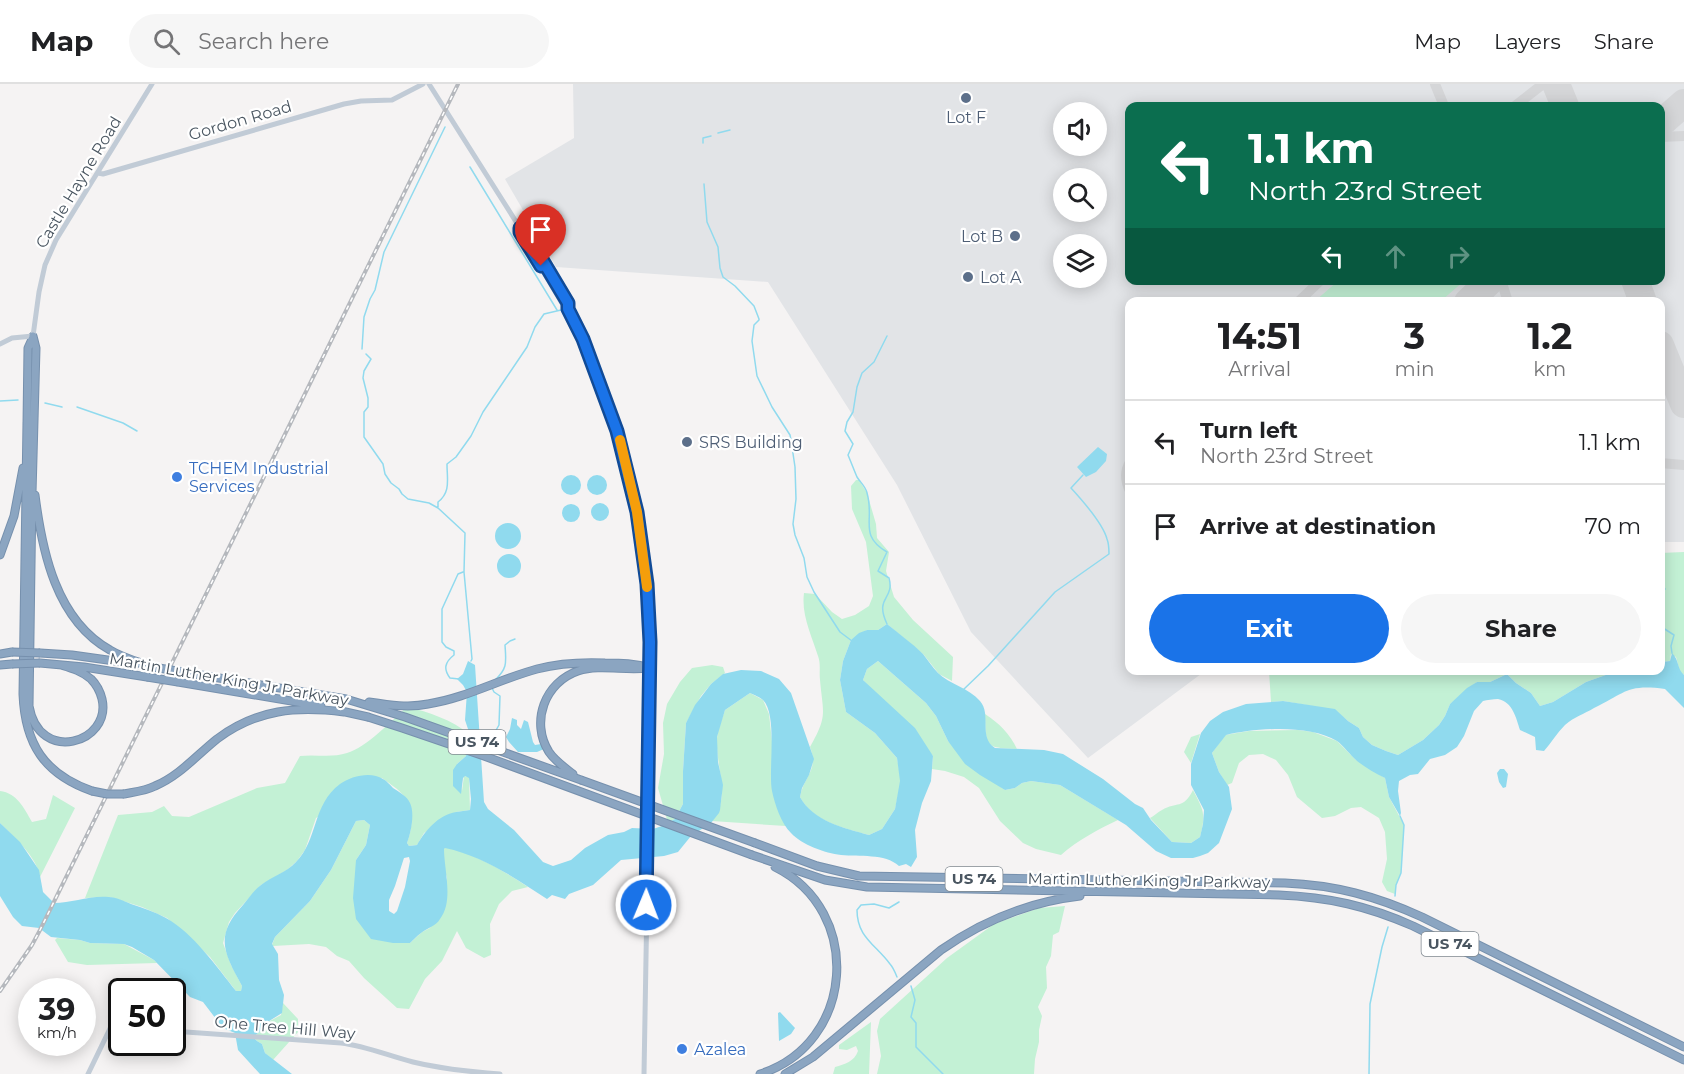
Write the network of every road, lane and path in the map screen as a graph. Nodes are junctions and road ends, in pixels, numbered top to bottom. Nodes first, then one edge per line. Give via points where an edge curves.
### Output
1 (152, 84) edge
2 (423, 84) edge
3 (429, 84) edge
4 (98, 173) junction
5 (33, 336) junction
6 (0, 344) edge
7 (27, 422) junction
8 (34, 447) junction
9 (0, 555) edge
10 (0, 654) edge
11 (0, 665) edge
12 (61, 665) junction
13 (153, 667) junction
14 (651, 668) junction
15 (372, 704) junction
16 (344, 711) junction
17 (581, 780) junction
18 (752, 855) junction
19 (1108, 893) junction
20 (186, 1032) edge
21 (108, 1035) edge
22 (1684, 1047) edge
23 (1684, 1060) edge
24 (88, 1074) edge
25 (500, 1074) edge
26 (644, 1074) edge
27 (760, 1074) edge
28 (784, 1074) edge

1 - 4 main road, Castle Hayne Road
2 - 4 main road, Gordon Road via 392,100 344,104
3 - 14 main road via 568,303 607,401 640,532
4 - 5 main road, Castle Hayne Road via 45,264
5 - 6 main road via 12,338
5 - 7 highway via 28,348
5 - 8 highway
7 - 9 highway via 19,497
7 - 16 highway, bridge via 23,684 29,734 54,770 92,791 140,792 168,779 218,739 250,720 295,709
8 - 12 highway via 29,706 41,732 58,742 72,742 95,728 102,700 90,678
8 - 13 highway via 41,536 65,604 95,640 109,650
10 - 13 highway, Martin Luther King Jr Parkway, bridge via 40,652
11 - 12 highway, Martin Luther King Jr Parkway / US 74, bridge
12 - 16 highway, Martin Luther King Jr Parkway / US 74, bridge
13 - 15 highway, Martin Luther King Jr Parkway, bridge
14 - 15 highway via 637,664 574,663 538,669 427,705
14 - 17 highway via 578,672 561,680 550,692 541,719 543,741 554,759
14 - 26 main road
15 - 17 highway, Martin Luther King Jr Parkway / US 74
16 - 18 highway, Martin Luther King Jr Parkway / US 74, bridge via 484,756
17 - 22 highway, Martin Luther King Jr Parkway / US 74, bridge via 817,866 859,876 1266,882 1347,890 1422,917
18 - 19 highway, Martin Luther King Jr Parkway / US 74 via 825,880 867,887
18 - 27 highway via 781,870 808,891 830,925 838,960 834,997 817,1032 792,1059
19 - 23 highway, Martin Luther King Jr Parkway / US 74 via 1287,896 1360,906 1413,926
19 - 28 highway via 1034,904 975,928 941,950 813,1057
20 - 25 main road, One Tree Hill Way via 354,1045 445,1068
21 - 24 main road

